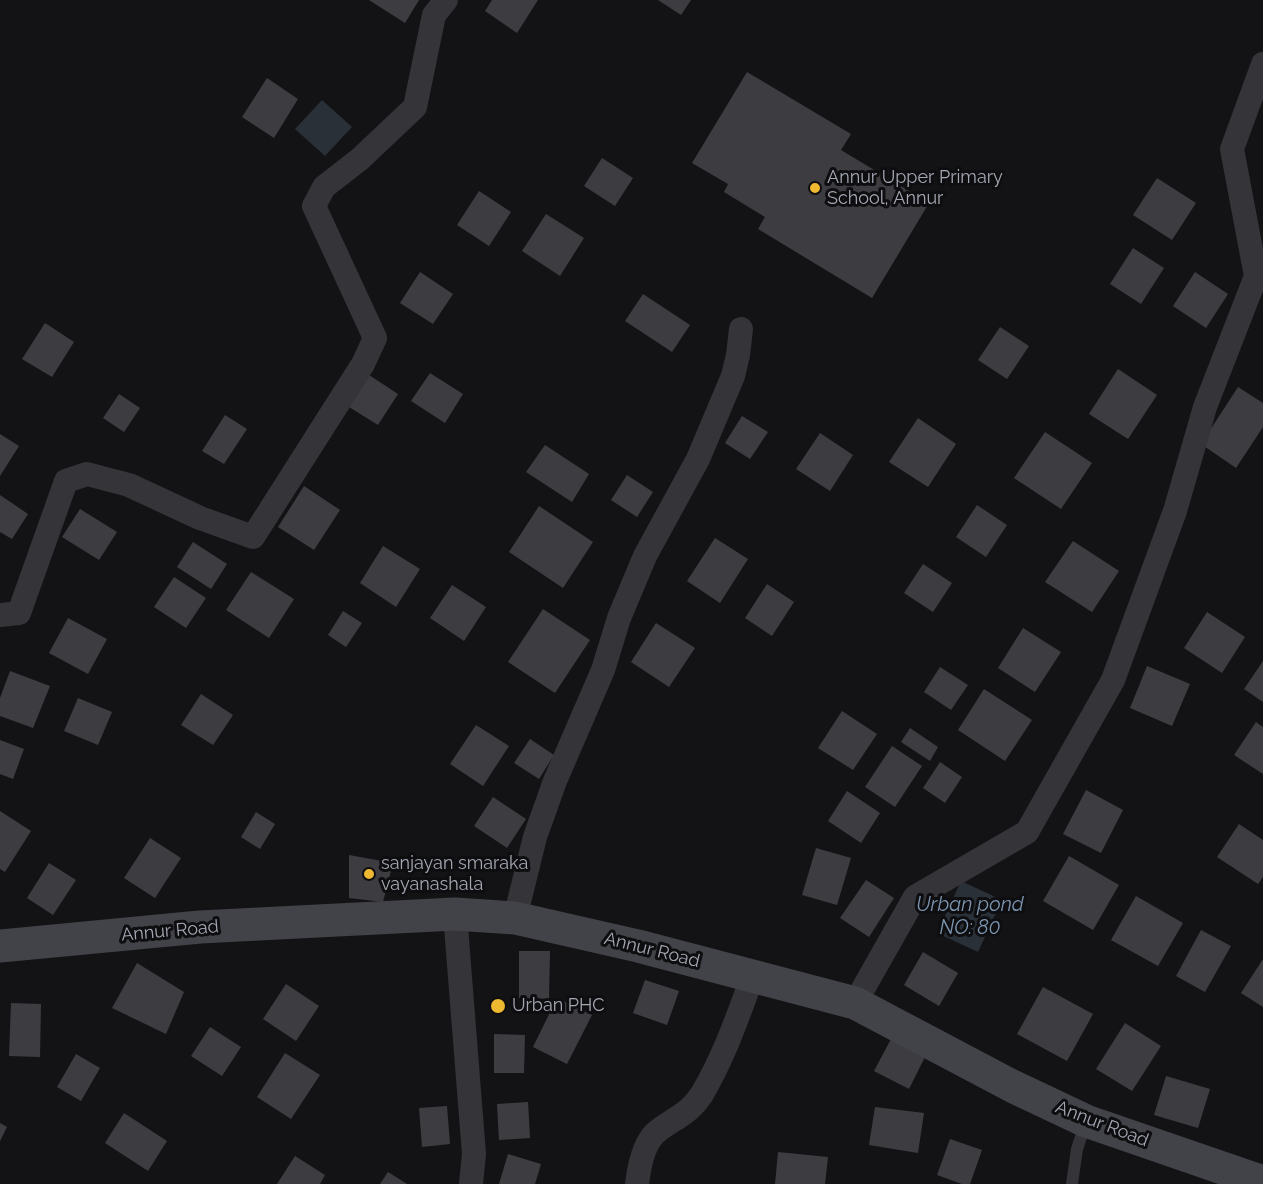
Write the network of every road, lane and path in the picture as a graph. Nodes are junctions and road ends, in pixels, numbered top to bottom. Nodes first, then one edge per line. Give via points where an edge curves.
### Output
1 (446, 0) edge
2 (1263, 64) edge
3 (741, 329) dead end
4 (0, 615) edge
5 (455, 914) junction
6 (515, 918) junction
7 (0, 946) edge
8 (753, 975) junction
9 (855, 1003) junction
10 (1086, 1121) junction
11 (1263, 1182) edge
12 (471, 1184) edge
13 (637, 1184) edge
14 (1072, 1184) edge

1 - 4 street via 434,15 415,107 324,187 314,206 375,338 363,364 253,537 129,485 87,474 66,481 19,613
2 - 9 street via 1232,149 1256,276 1205,407 1175,511 1113,680 1027,832 915,897
3 - 6 street via 733,376 698,459 645,556 603,670 555,781 535,837
5 - 6 main road, Annur Road
5 - 7 main road, Annur Road via 200,927
5 - 12 street via 474,1154
6 - 8 main road, Annur Road
8 - 9 main road, Annur Road
8 - 13 street via 727,1045 700,1097 681,1118 657,1131 640,1159
9 - 10 main road, Annur Road
10 - 11 main road, Annur Road
10 - 14 lane

